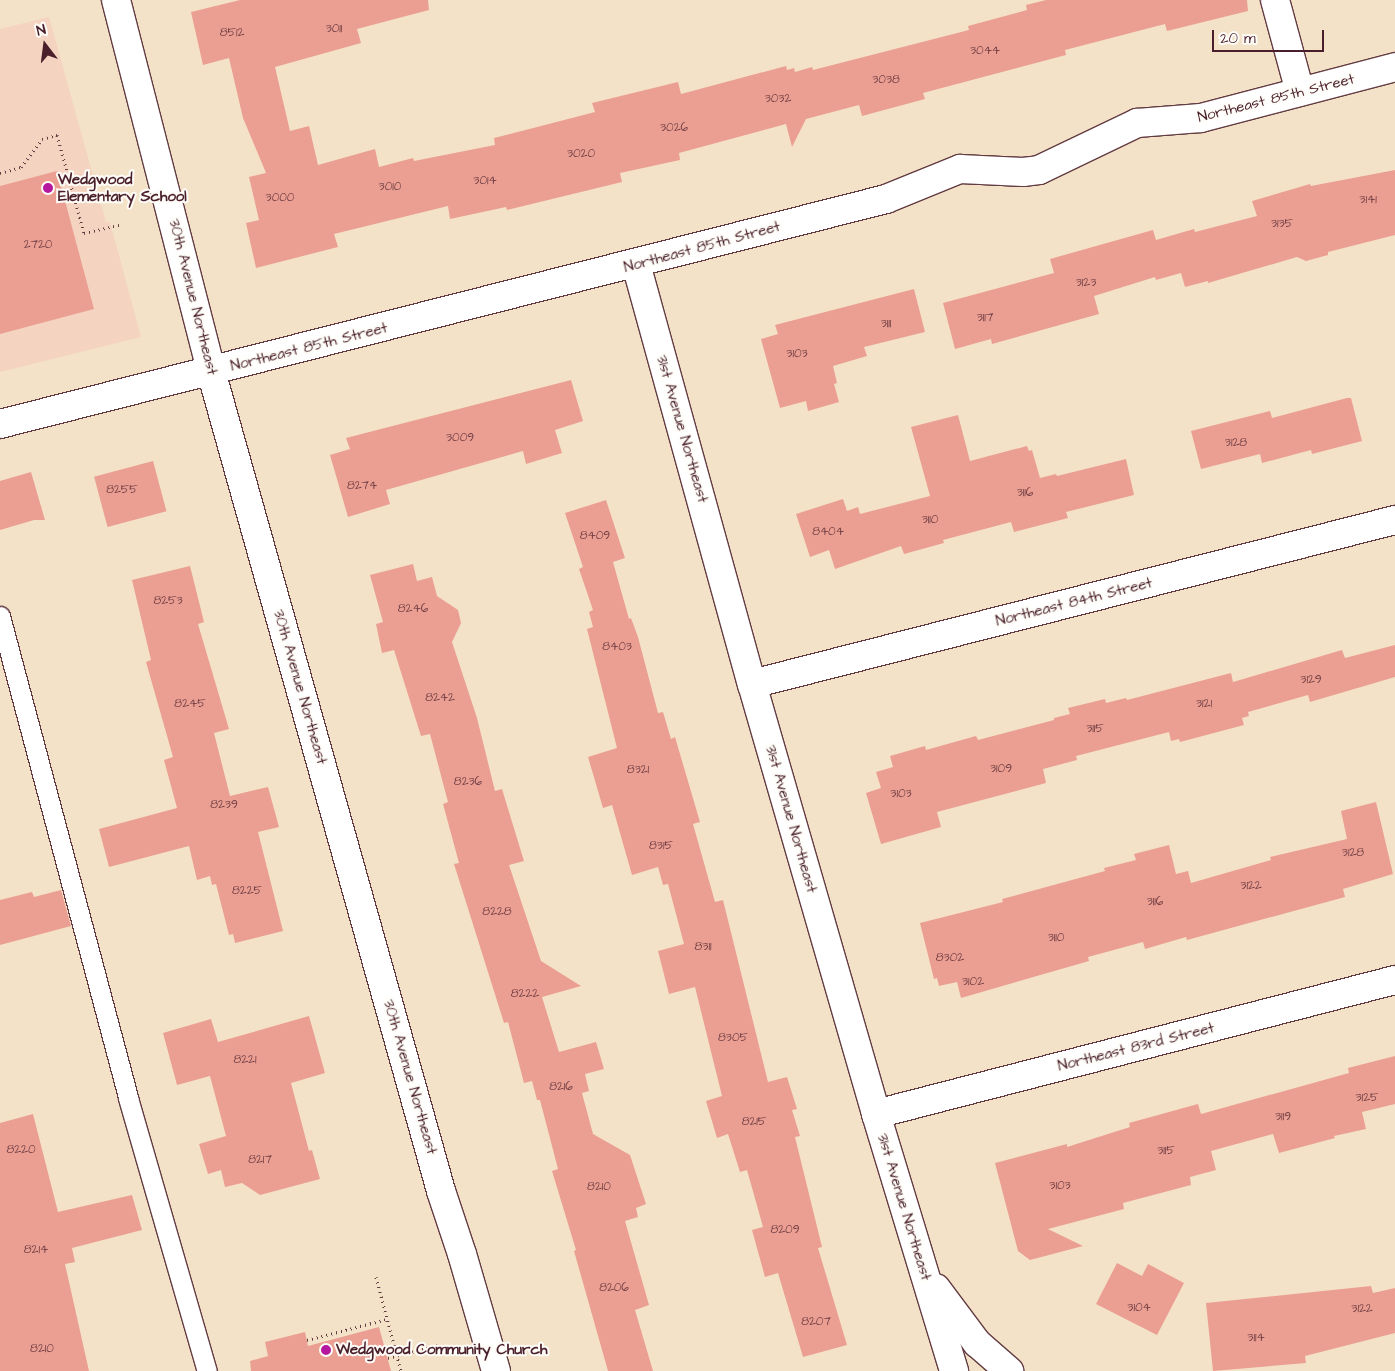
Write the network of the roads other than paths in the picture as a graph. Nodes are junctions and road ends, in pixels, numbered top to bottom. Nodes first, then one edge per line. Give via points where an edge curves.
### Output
1 (116, 0) edge
2 (1275, 0) edge
3 (1395, 66) edge
4 (1300, 92) junction
5 (636, 264) junction
6 (212, 371) junction
7 (0, 424) edge
8 (1395, 520) edge
9 (0, 616) edge
10 (752, 684) junction
11 (1395, 980) edge
12 (876, 1114) junction
13 (924, 1271) junction
14 (207, 1371) edge
15 (496, 1371) edge
16 (954, 1371) edge
17 (1009, 1371) edge

1 - 6 street, 30th Avenue Northeast
2 - 4 street
3 - 4 street, Northeast 85th Street
4 - 5 street, Northeast 85th Street via 1201,118 1137,123 1039,170 970,168 952,171 886,199
5 - 6 street, Northeast 85th Street
5 - 10 street, 31st Avenue Northeast
6 - 7 street, Northeast 85th Street
6 - 15 street, 30th Avenue Northeast via 439,1181
8 - 10 street, Northeast 84th Street
9 - 14 lane via 128,1098
10 - 12 street, 31st Avenue Northeast
11 - 12 street, Northeast 83rd Street
12 - 13 street, 31st Avenue Northeast
13 - 16 street, 31st Avenue Northeast
13 - 17 street via 976,1344

